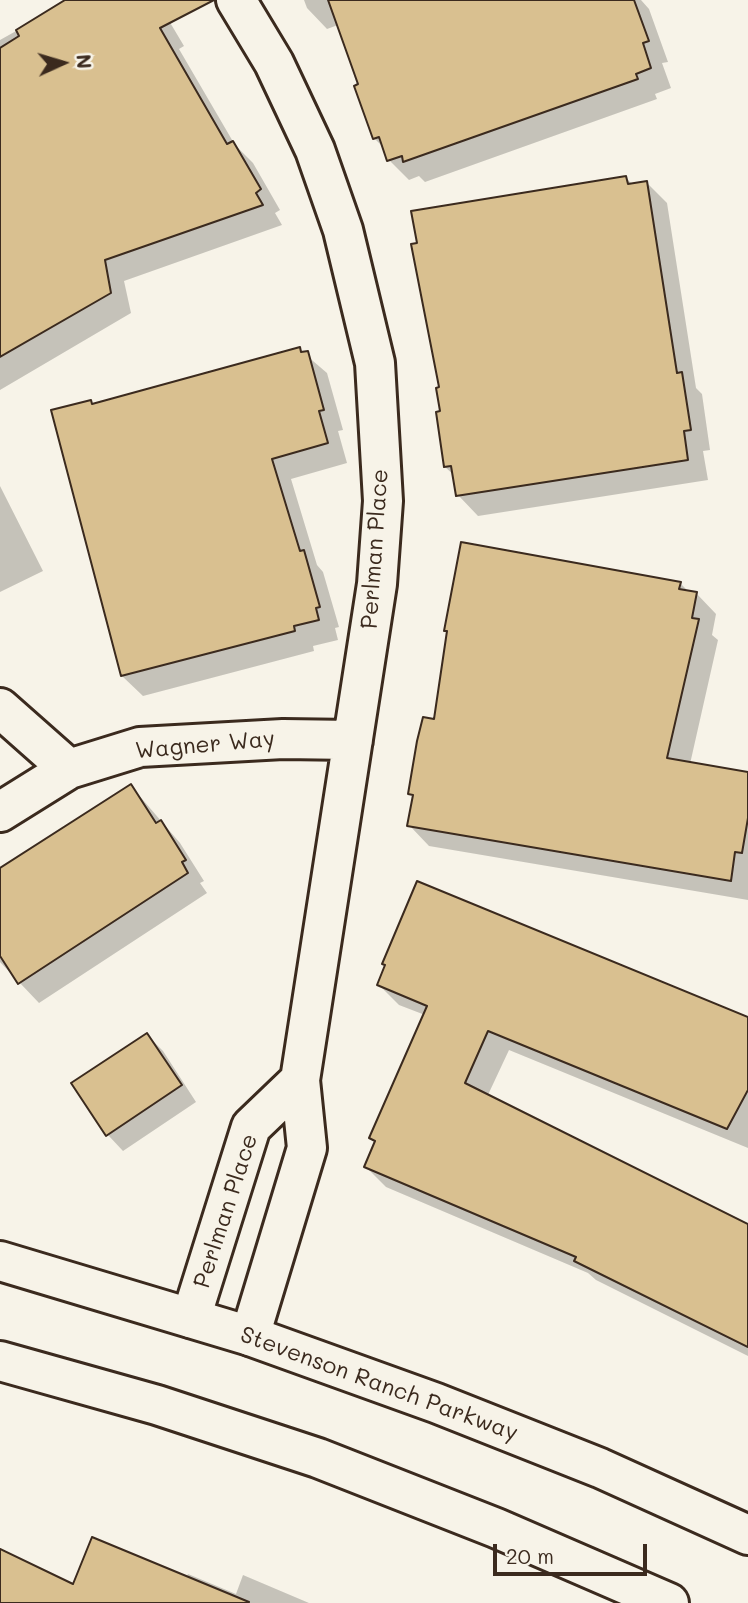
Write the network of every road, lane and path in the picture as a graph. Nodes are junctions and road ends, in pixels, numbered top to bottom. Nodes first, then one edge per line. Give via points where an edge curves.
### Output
1 (236, 0) edge
2 (0, 708) edge
3 (353, 740) junction
4 (69, 769) junction
5 (0, 812) edge
6 (300, 1080) junction
7 (0, 1261) edge
8 (191, 1318) junction
9 (250, 1336) junction
10 (0, 1361) edge
11 (748, 1535) edge
12 (669, 1603) edge

1 - 3 street, Perlman Place via 274,63 315,150 343,230 375,363 383,501 377,584
2 - 4 street
3 - 4 street, Wagner Way via 140,747
3 - 6 street, Perlman Place
4 - 5 street, Wagner Way
6 - 8 street, Perlman Place via 251,1127
6 - 9 street, Perlman Place via 307,1148
7 - 8 street, Stevenson Ranch Parkway
8 - 9 street, Stevenson Ranch Parkway
9 - 11 street, Stevenson Ranch Parkway via 600,1468
10 - 12 street via 157,1405 318,1458

